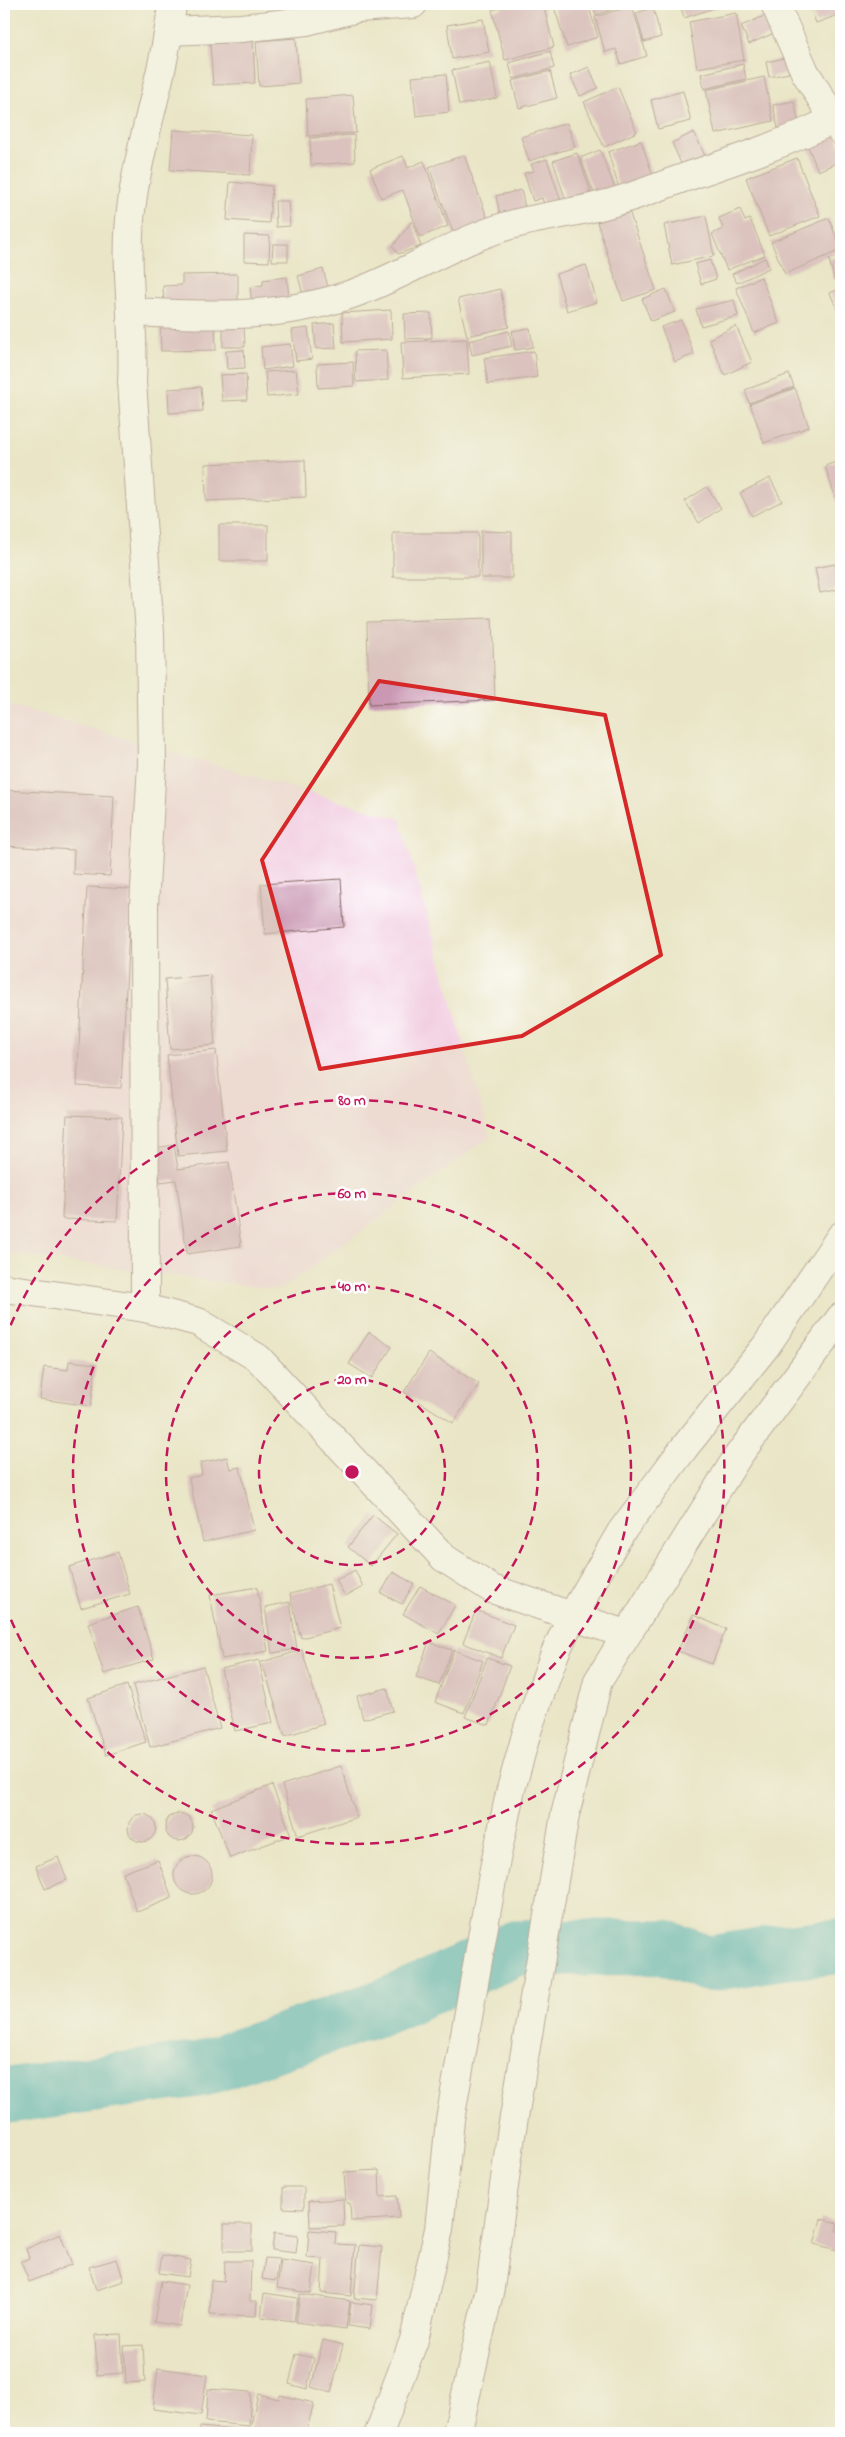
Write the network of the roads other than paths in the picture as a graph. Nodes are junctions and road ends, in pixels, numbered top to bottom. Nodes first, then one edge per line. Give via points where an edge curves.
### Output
1 (172, 4) edge
2 (413, 4) edge
3 (775, 4) edge
4 (359, 6) edge
5 (169, 31) junction
6 (838, 125) edge
7 (131, 312) junction
8 (841, 1236) edge
9 (4, 1288) edge
10 (145, 1308) junction
11 (841, 1318) edge
12 (572, 1616) junction
13 (626, 1634) junction
14 (379, 2433) edge
15 (456, 2433) edge

1 - 5 street
2 - 4 street
3 - 6 street via 805,72
4 - 5 street via 307,21
5 - 7 street via 130,218 128,280
6 - 7 street via 609,204 521,222 463,243 353,294 304,308 264,314 196,316
7 - 10 street via 134,343 132,382 150,633 152,763 144,906
8 - 12 street via 766,1346 621,1532
9 - 10 street
10 - 12 street via 198,1322 258,1358 444,1558 492,1589
11 - 13 street via 738,1456
12 - 13 street
12 - 14 street via 528,1728 510,1793 450,2120 437,2238 414,2340
13 - 15 street via 598,1681 565,1815 511,2135 490,2288

